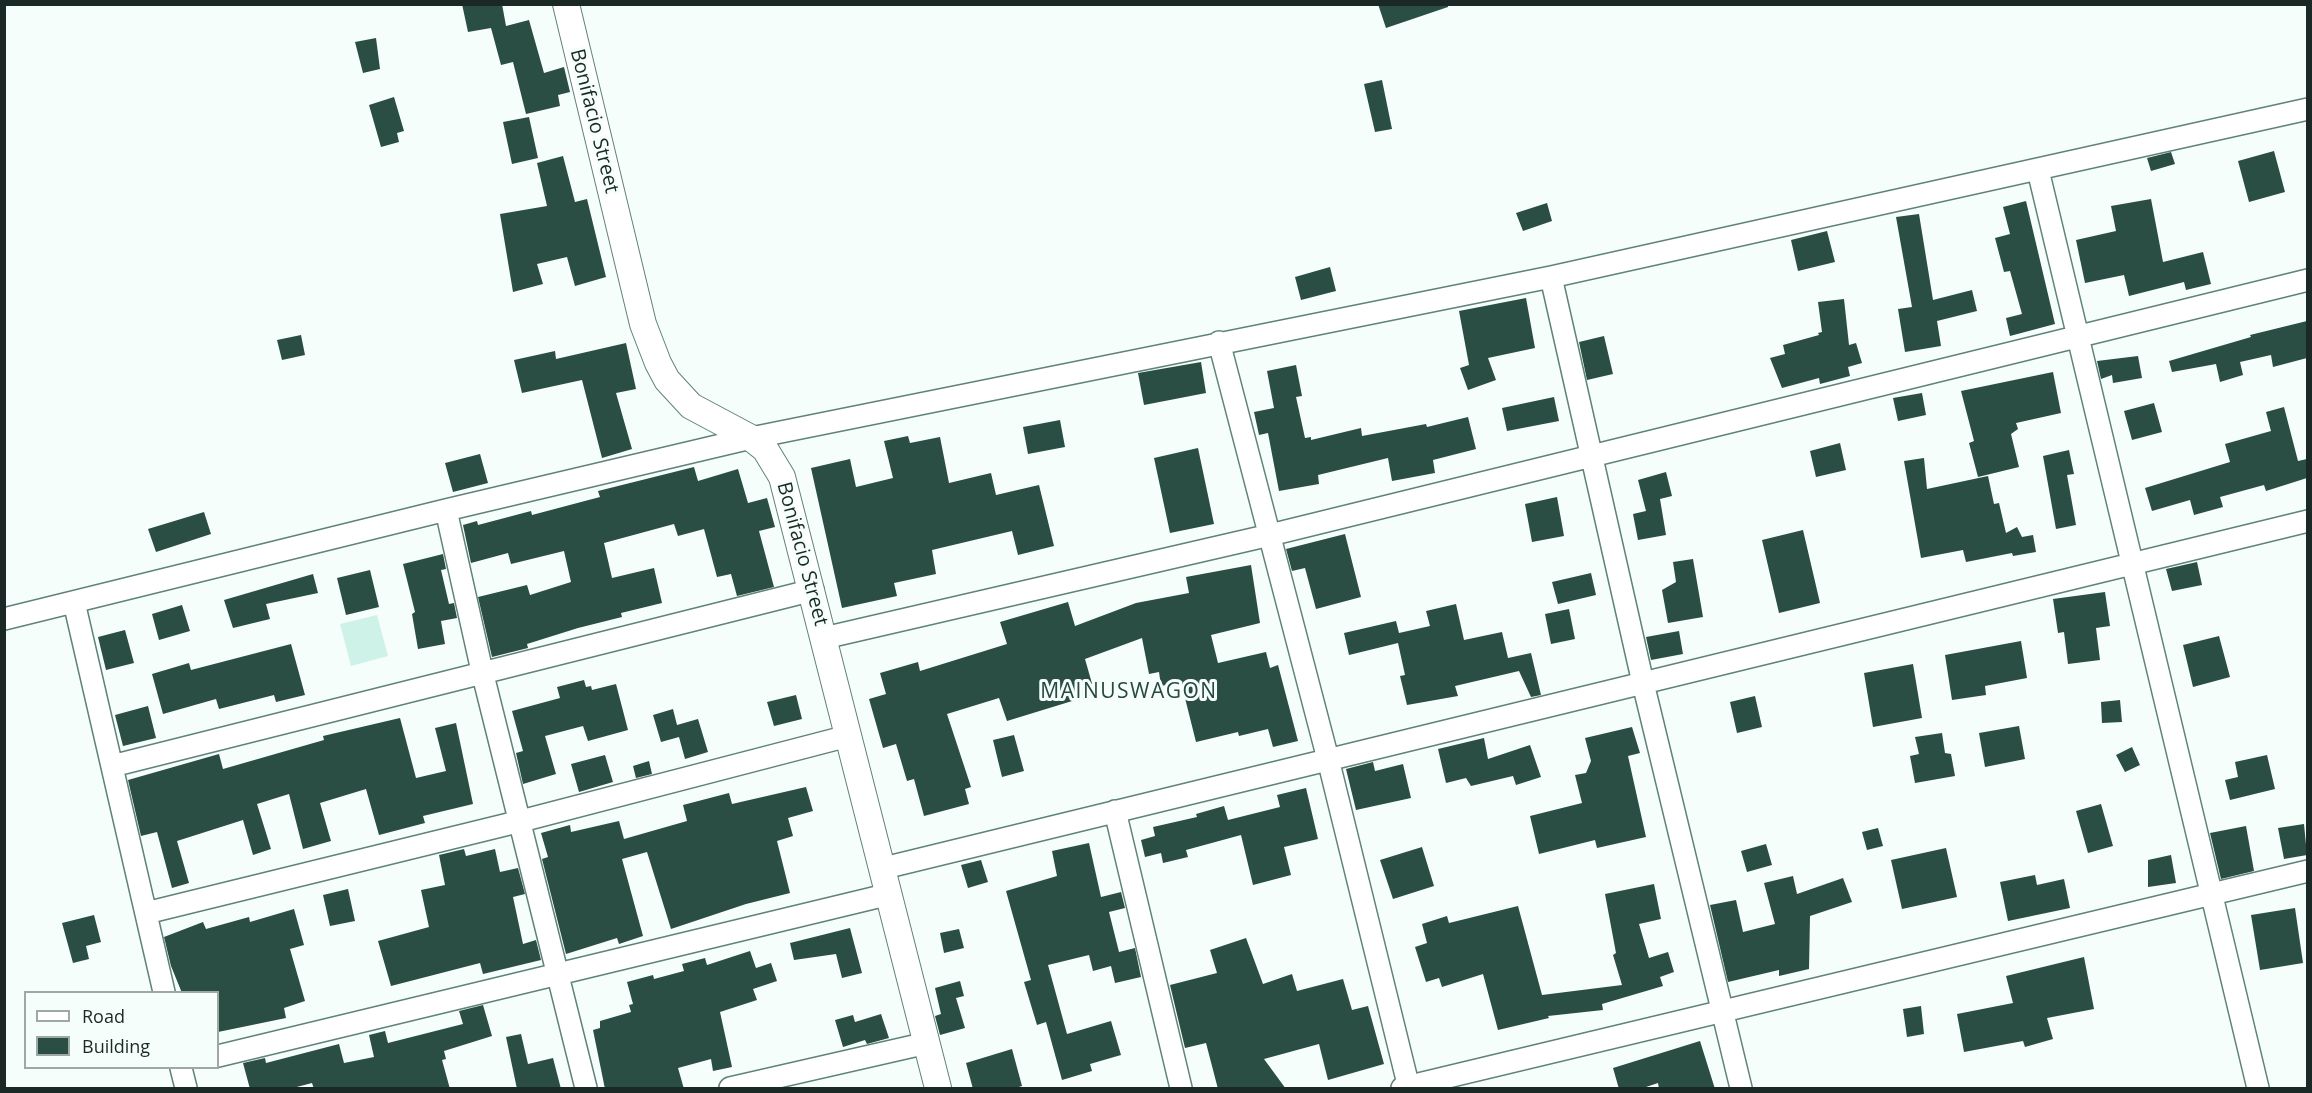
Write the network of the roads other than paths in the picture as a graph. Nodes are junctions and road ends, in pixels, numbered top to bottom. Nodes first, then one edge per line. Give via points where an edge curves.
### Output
1 (566, 4) edge
2 (2307, 109) edge
3 (2038, 170) junction
4 (1551, 277) junction
5 (2307, 280) edge
6 (2078, 336) junction
7 (1219, 342) junction
8 (751, 438) junction
9 (1591, 455) junction
10 (446, 510) junction
11 (2307, 520) edge
12 (1270, 535) junction
13 (2133, 563) junction
14 (813, 590) junction
15 (74, 602) junction
16 (4, 619) edge
17 (824, 638) junction
18 (482, 671) junction
19 (1643, 682) junction
20 (848, 736) junction
21 (1328, 759) junction
22 (112, 766) junction
23 (1115, 811) junction
24 (521, 820) junction
25 (884, 868) junction
26 (2307, 871) edge
27 (890, 894) junction
28 (2212, 894) junction
29 (146, 913) junction
30 (557, 975) junction
31 (164, 991) edge
32 (1723, 1011) junction
33 (927, 1042) junction
34 (219, 1056) edge
35 (181, 1069) edge
36 (1406, 1088) edge
37 (186, 1089) edge
38 (586, 1089) edge
39 (730, 1089) edge
40 (938, 1089) edge
41 (1181, 1089) edge
42 (1741, 1089) edge
43 (2258, 1089) edge

1 - 8 street, Bonifacio Street via 650,344 667,380 691,406
2 - 3 street
3 - 4 street
3 - 6 street
4 - 7 street
4 - 9 street
5 - 6 street
6 - 9 street
6 - 13 street
7 - 8 street
7 - 12 street
8 - 10 street
8 - 14 street, Bonifacio Street via 765,449 782,477
9 - 12 street
9 - 19 street
10 - 15 street
10 - 18 street
11 - 13 street
12 - 17 street
12 - 21 street
13 - 19 street
13 - 28 street
14 - 17 street, Bonifacio Street
14 - 18 street
15 - 16 street
15 - 22 street
17 - 20 street, Bonifacio Street
18 - 22 street
18 - 24 street
19 - 21 street
19 - 32 street
20 - 24 street
20 - 25 street, Bonifacio Street
21 - 23 street
21 - 36 street
22 - 29 street
23 - 25 street
23 - 41 street
24 - 29 street
24 - 30 street
25 - 27 street, Bonifacio Street
26 - 28 street
27 - 30 street
27 - 33 street, Bonifacio Street
28 - 32 street
28 - 43 street
29 - 31 street
30 - 34 street
30 - 38 street
32 - 36 street
32 - 42 street
33 - 39 street
33 - 40 street, Bonifacio Street
35 - 37 street

